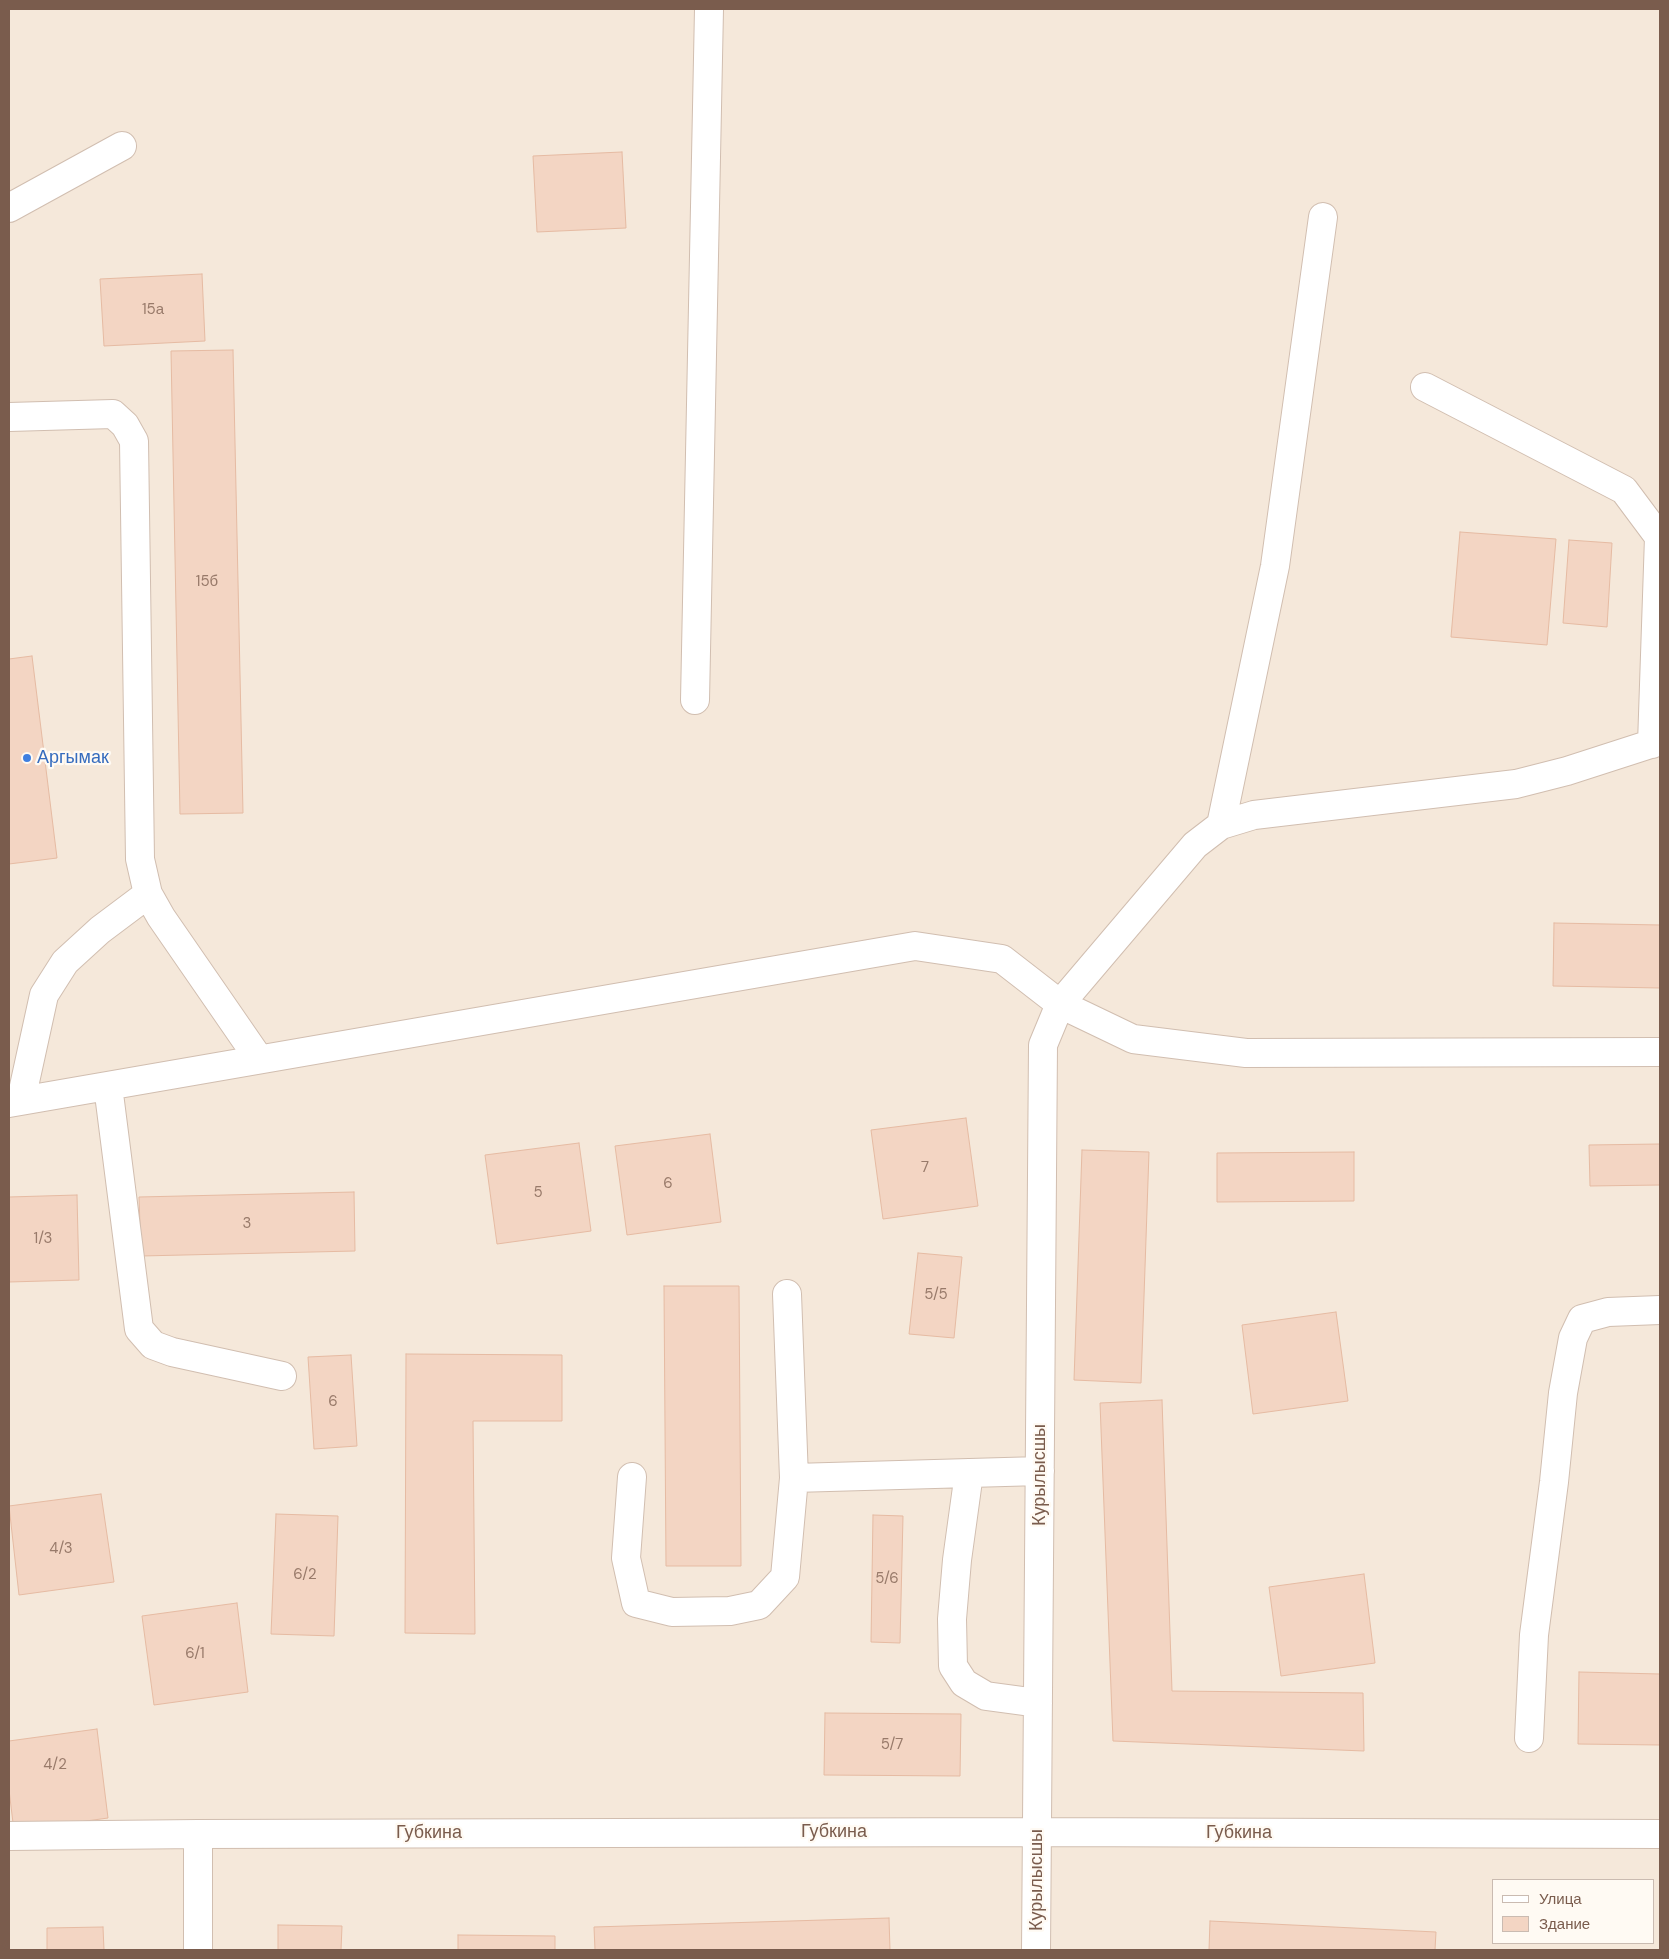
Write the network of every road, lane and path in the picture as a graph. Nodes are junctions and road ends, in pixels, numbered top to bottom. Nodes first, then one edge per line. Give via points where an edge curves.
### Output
1 (709, 9) edge
2 (122, 146) dead end
3 (9, 208) edge
4 (1323, 217) dead end
5 (1425, 387) dead end
6 (9, 417) edge
7 (695, 700) dead end
8 (1656, 743) edge
9 (1222, 825) junction
10 (148, 894) junction
11 (1060, 1004) junction
12 (1660, 1052) edge
13 (259, 1059) junction
14 (108, 1086) junction
15 (15, 1101) edge
16 (787, 1294) dead end
17 (1660, 1310) edge
18 (282, 1376) dead end
19 (1040, 1471) junction
20 (969, 1473) junction
21 (632, 1477) dead end
22 (794, 1478) junction
23 (1038, 1703) junction
24 (1529, 1738) dead end
25 (1037, 1832) junction
26 (198, 1834) junction
27 (1660, 1834) edge
28 (9, 1836) edge
29 (198, 1950) edge
30 (1036, 1950) edge

1 - 7 street
2 - 3 street
4 - 9 street via 1275,566
5 - 8 street via 1624,490 1659,537
6 - 10 street via 113,414 125,425 134,441 140,859
8 - 9 street, Курылысшы via 1516,784 1254,815
9 - 11 street, Курылысшы via 1195,845
10 - 13 street
10 - 15 street via 100,930 65,962 44,995
11 - 12 street via 1133,1040 1246,1053
11 - 13 street via 1002,959 915,946
11 - 19 street, Курылысшы via 1043,1046
13 - 14 street
14 - 15 street
14 - 18 street via 138,1329 153,1346
16 - 22 street
17 - 24 street via 1608,1312 1582,1319 1573,1338 1563,1393 1534,1636
19 - 20 street
19 - 23 street, Курылысшы
20 - 22 street
20 - 23 street via 952,1619 953,1666 964,1683 986,1696
21 - 22 street via 626,1558 636,1603 672,1612 730,1611 759,1605 785,1577
23 - 25 street, Курылысшы
25 - 26 street, Губкина
25 - 27 street, Губкина
25 - 30 street, Курылысшы
26 - 28 street, Губкина
26 - 29 street

